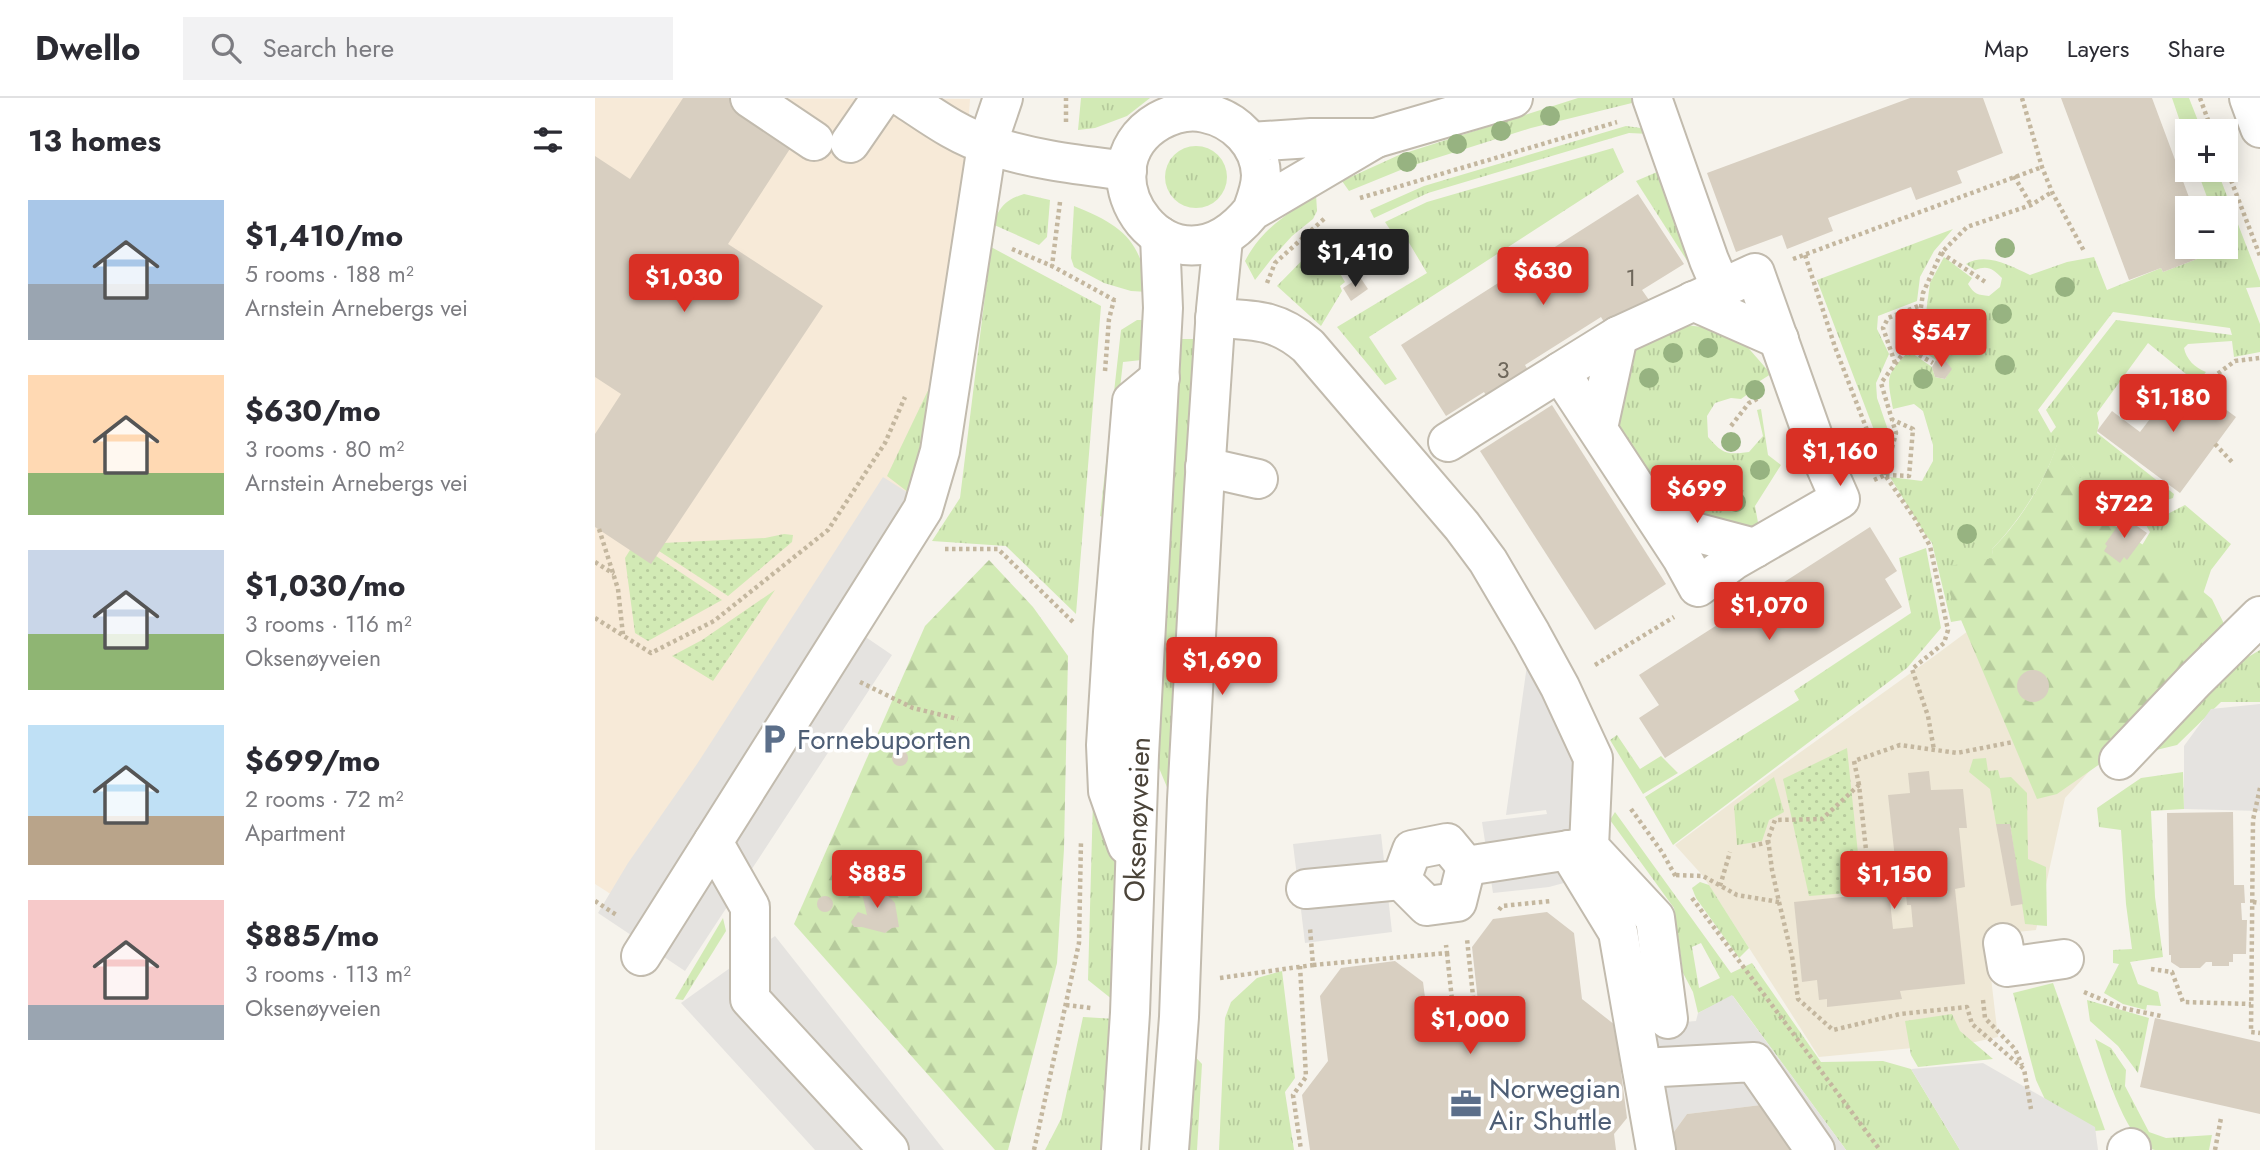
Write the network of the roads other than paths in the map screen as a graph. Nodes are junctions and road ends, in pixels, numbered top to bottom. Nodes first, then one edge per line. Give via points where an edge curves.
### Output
1 (750, 98) edge
2 (881, 98) edge
3 (904, 98) edge
4 (1003, 98) edge
5 (1513, 98) edge
6 (2249, 98) edge
7 (1654, 104) edge
8 (1172, 107) edge
9 (1236, 120) edge
10 (2260, 128) edge
11 (1376, 138) junction
12 (987, 145) junction
13 (1127, 171) junction
14 (1252, 211) junction
15 (1160, 236) junction
16 (1223, 239) junction
17 (1723, 288) junction
18 (1233, 319) junction
19 (1618, 336) junction
20 (1779, 339) junction
21 (1560, 372) junction
22 (1598, 428) junction
23 (1448, 442) dead end
24 (1205, 467) junction
25 (1258, 479) dead end
26 (1660, 523) junction
27 (1755, 548) junction
28 (2260, 616) edge
29 (2119, 760) dead end
30 (713, 842) junction
31 (1578, 848) junction
32 (1467, 866) junction
33 (1401, 880) junction
34 (1306, 889) road end
35 (2003, 943) dead end
36 (641, 956) dead end
37 (2072, 975) road end
38 (1668, 1019) dead end
39 (1642, 1068) junction
40 (889, 1150) edge
41 (1121, 1150) edge
42 (1169, 1150) edge
43 (1656, 1150) edge
44 (1815, 1150) edge

1 - 2 street via 832,142
3 - 12 street
4 - 12 street
5 - 11 street
6 - 10 street
7 - 17 street
8 - 9 street
8 - 13 street via 1140,138
9 - 11 street via 1311,138
9 - 14 street via 1258,158 1261,176
11 - 14 street
12 - 13 street
12 - 30 street via 940,451 923,509
13 - 15 street via 1127,190 1134,208
14 - 16 street
15 - 16 street via 1191,246
15 - 41 street, Oksenøyveien via 1163,309
16 - 18 street, Oksenøyveien
17 - 19 street
17 - 20 street
17 - 20 street
18 - 24 street, Oksenøyveien
18 - 31 street via 1280,326 1308,346 1487,561 1560,687 1593,758
19 - 21 street
19 - 22 street
20 - 27 street via 1840,499
21 - 22 street
21 - 23 street
22 - 26 street
24 - 25 street
24 - 42 street, Oksenøyveien
26 - 27 street
26 - 27 street via 1698,587
28 - 29 street
30 - 36 street
30 - 40 street via 750,907 750,999
31 - 32 street
31 - 38 street via 1655,918
31 - 39 street via 1618,932
32 - 33 street via 1447,843 1435,845 1412,850
32 - 33 street via 1457,902 1427,906
33 - 34 street
35 - 37 street via 2007,967
39 - 43 street
39 - 44 street via 1754,1062

